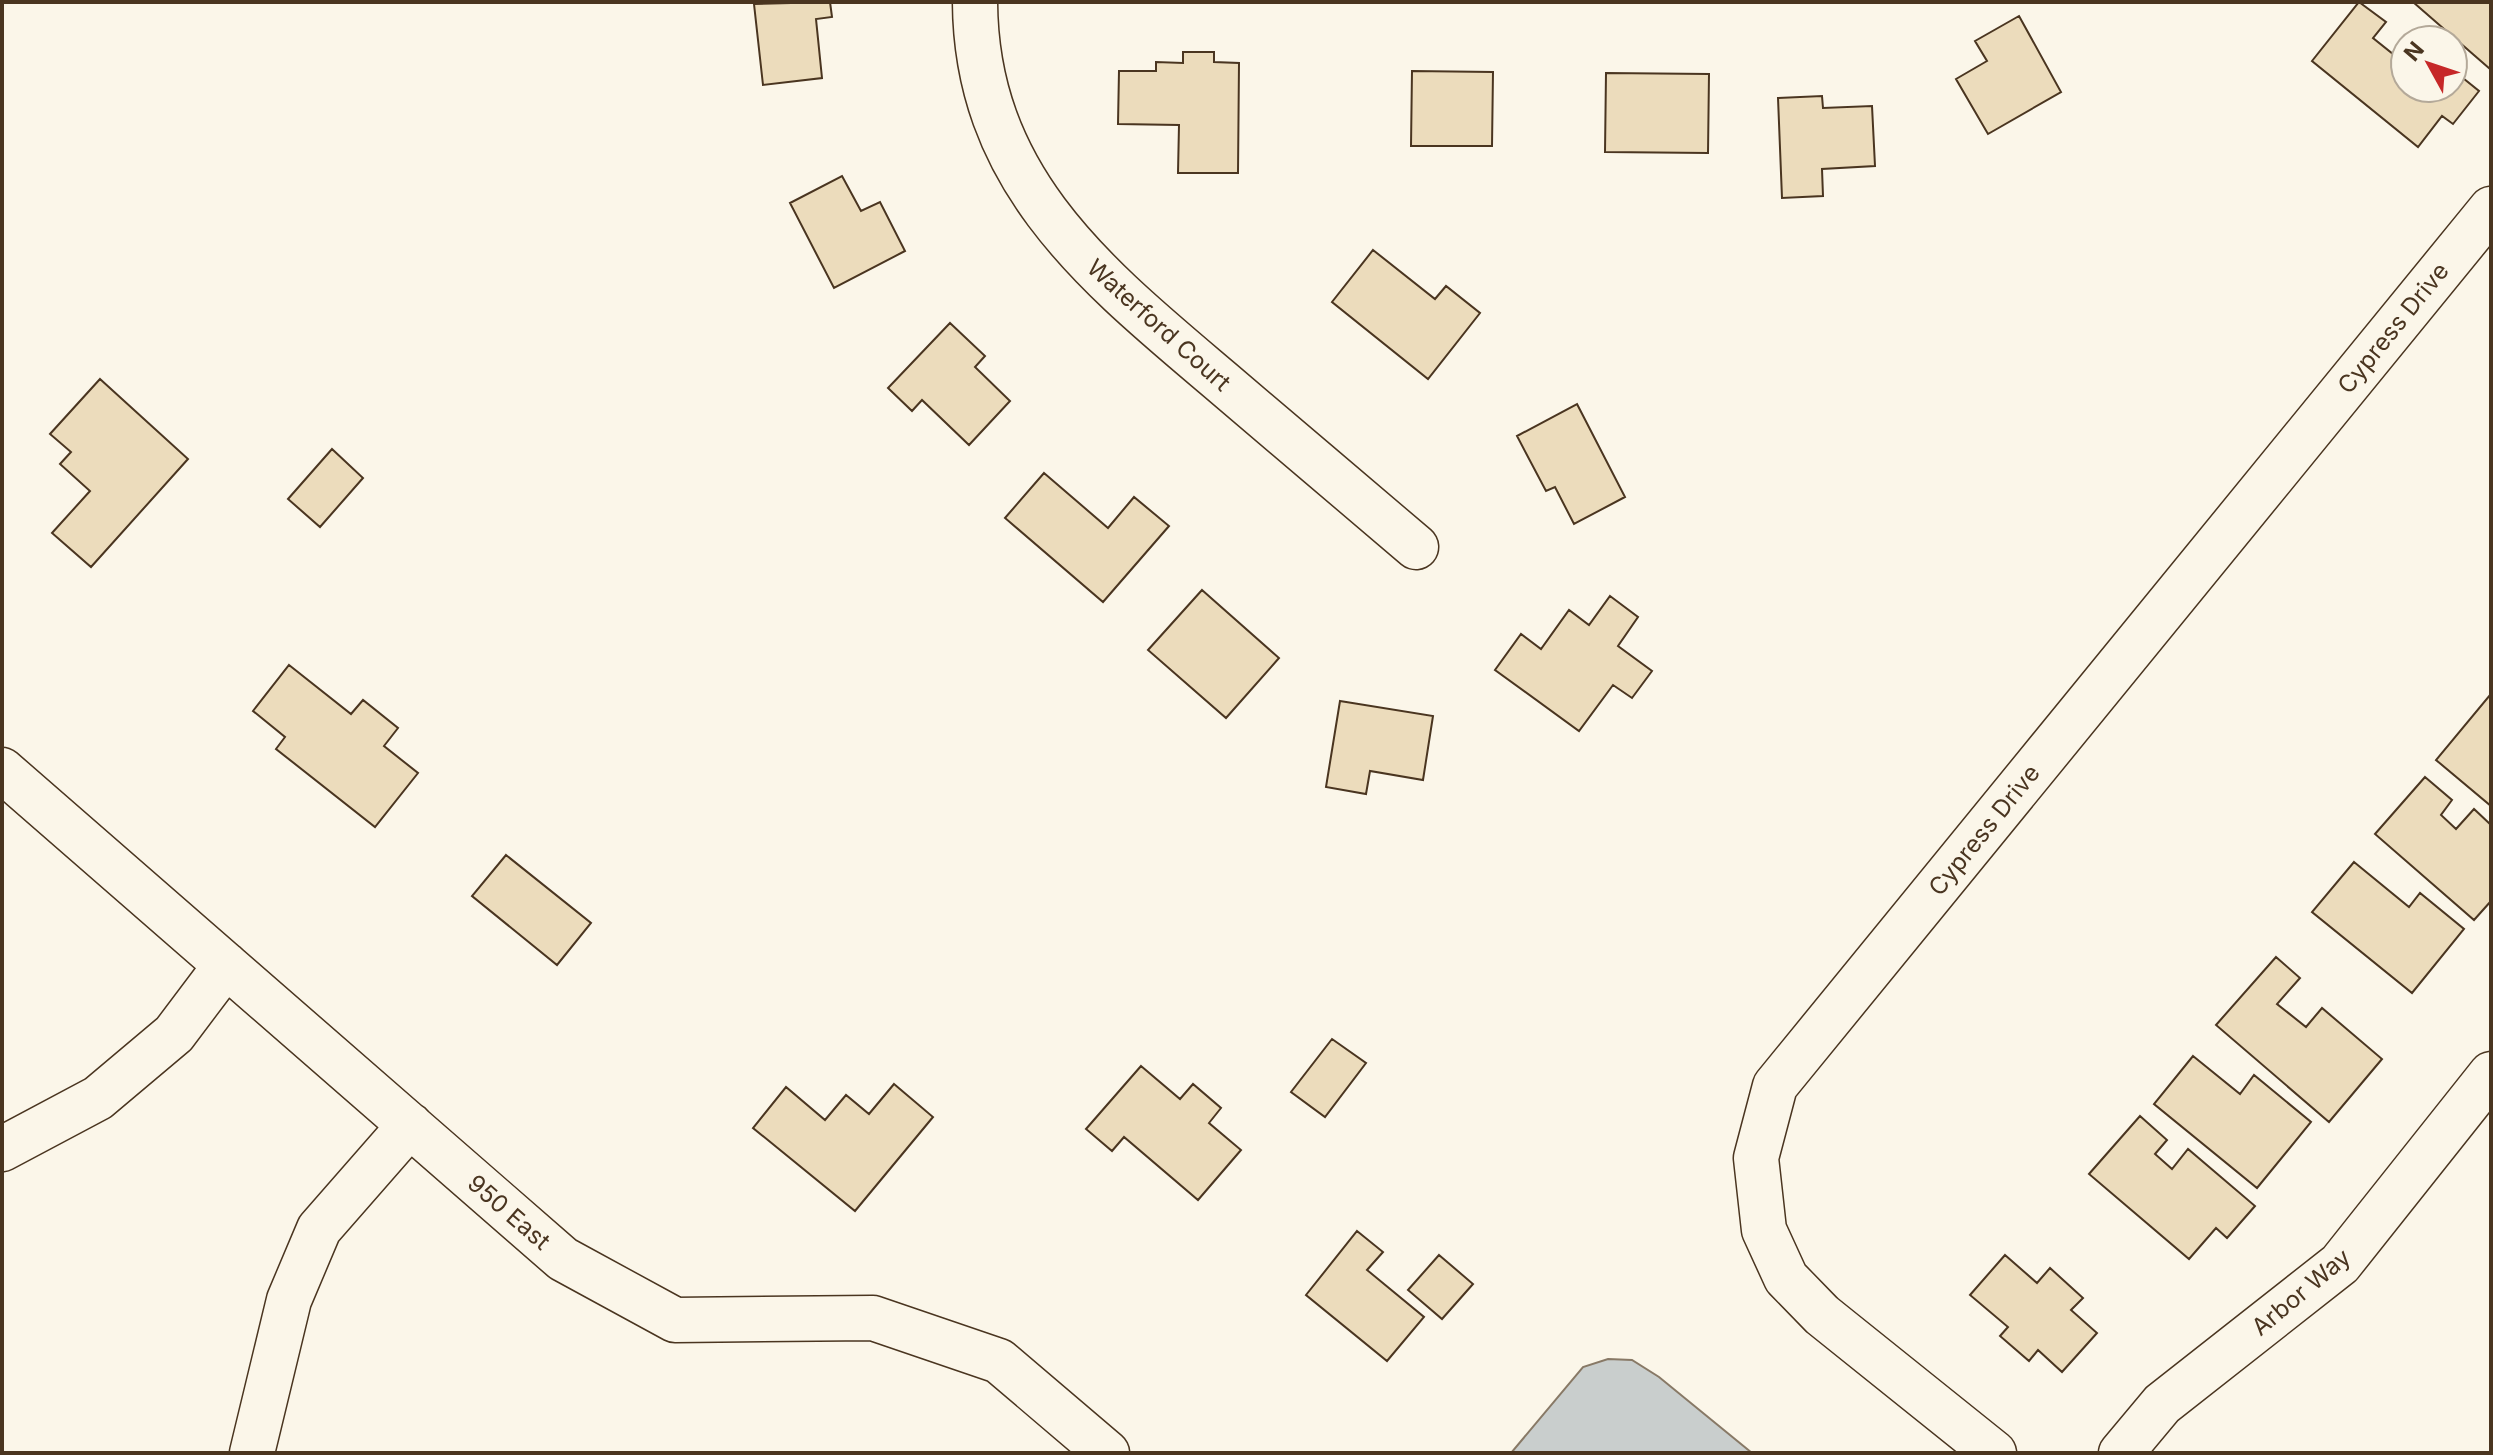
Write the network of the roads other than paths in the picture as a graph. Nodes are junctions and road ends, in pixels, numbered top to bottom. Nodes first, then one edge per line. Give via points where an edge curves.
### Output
1 (975, 2) edge
2 (2491, 209) edge
3 (1416, 547) dead end
4 (2, 770) edge
5 (226, 965) junction
6 (2491, 1074) edge
7 (410, 1125) junction
8 (2, 1149) edge
9 (252, 1453) edge
10 (1107, 1453) edge
11 (1994, 1453) edge
12 (2121, 1453) edge

1 - 3 street, Waterford Court via 975,38 988,106 1058,231 1109,286
2 - 11 street, Cypress Drive via 1775,1086 1756,1158 1764,1230 1786,1278 1822,1315
4 - 5 street, 950 East
5 - 7 street, 950 East
5 - 8 street via 174,1034 98,1098
6 - 12 street, Arbor Way via 2340,1264 2162,1404
7 - 9 street via 319,1229 289,1300
7 - 10 street, 950 East via 563,1259 675,1320 873,1318 999,1361

